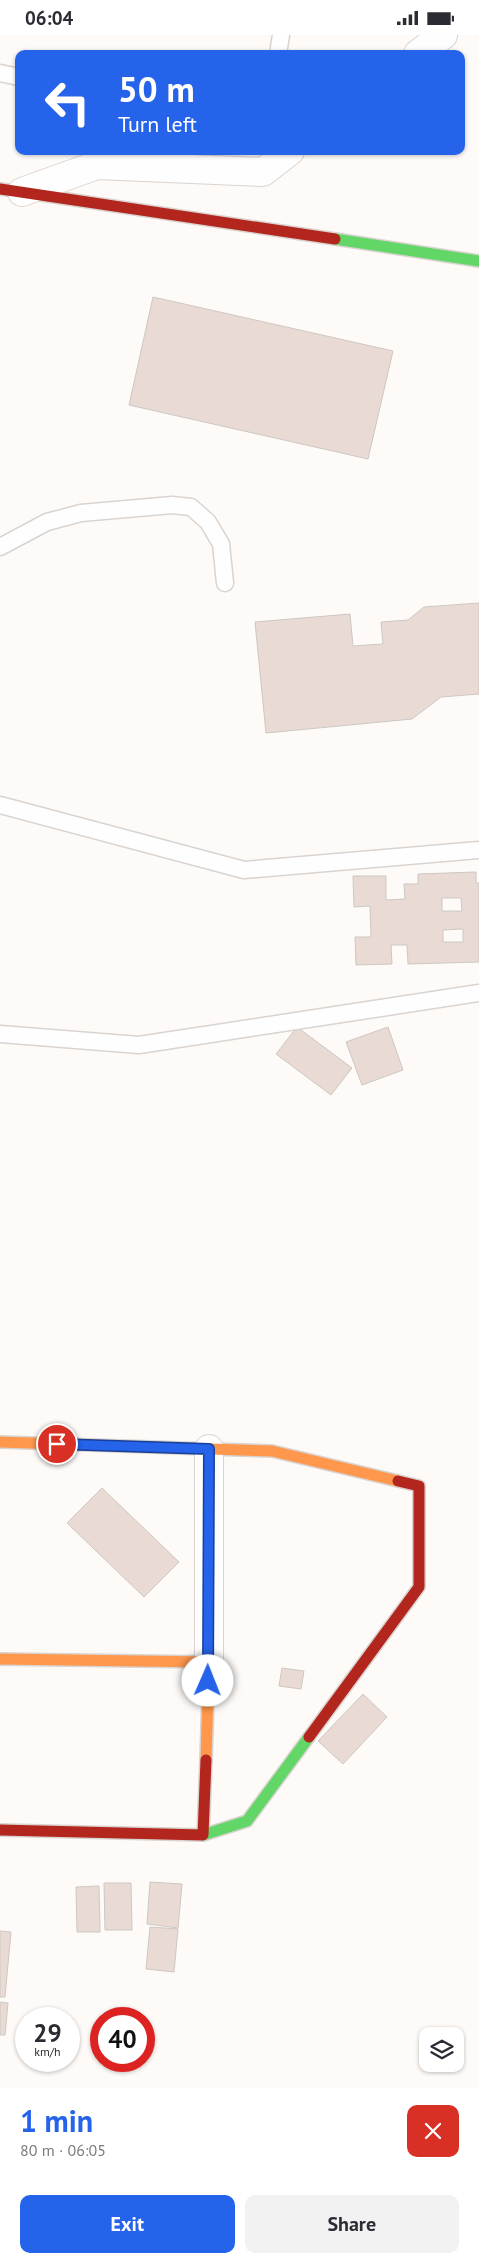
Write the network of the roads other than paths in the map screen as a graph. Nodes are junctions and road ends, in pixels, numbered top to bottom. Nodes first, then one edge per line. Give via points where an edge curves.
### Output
1 (281, 35) edge
2 (443, 35) edge
3 (279, 50) edge
4 (423, 50) edge
5 (0, 73) edge
6 (15, 76) edge
7 (285, 155) edge
8 (11, 190) edge
9 (479, 261) edge
10 (0, 547) edge
11 (225, 583) dead end
12 (0, 805) edge
13 (479, 851) edge
14 (479, 993) edge
15 (0, 1034) edge
16 (0, 1442) edge
17 (209, 1449) junction
18 (0, 1659) edge
19 (209, 1662) junction
20 (0, 1830) edge
21 (203, 1835) junction

1 - 3 lane
2 - 4 street
5 - 6 lane
7 - 8 street via 263,172 97,165
8 - 9 street
10 - 11 lane via 47,522 81,513 172,505 190,507 208,522 221,544
12 - 13 lane via 244,869
14 - 15 lane via 139,1045
16 - 17 street
17 - 19 street
17 - 21 street via 272,1451 419,1486 419,1587 247,1821
18 - 19 street
19 - 21 street
20 - 21 street

